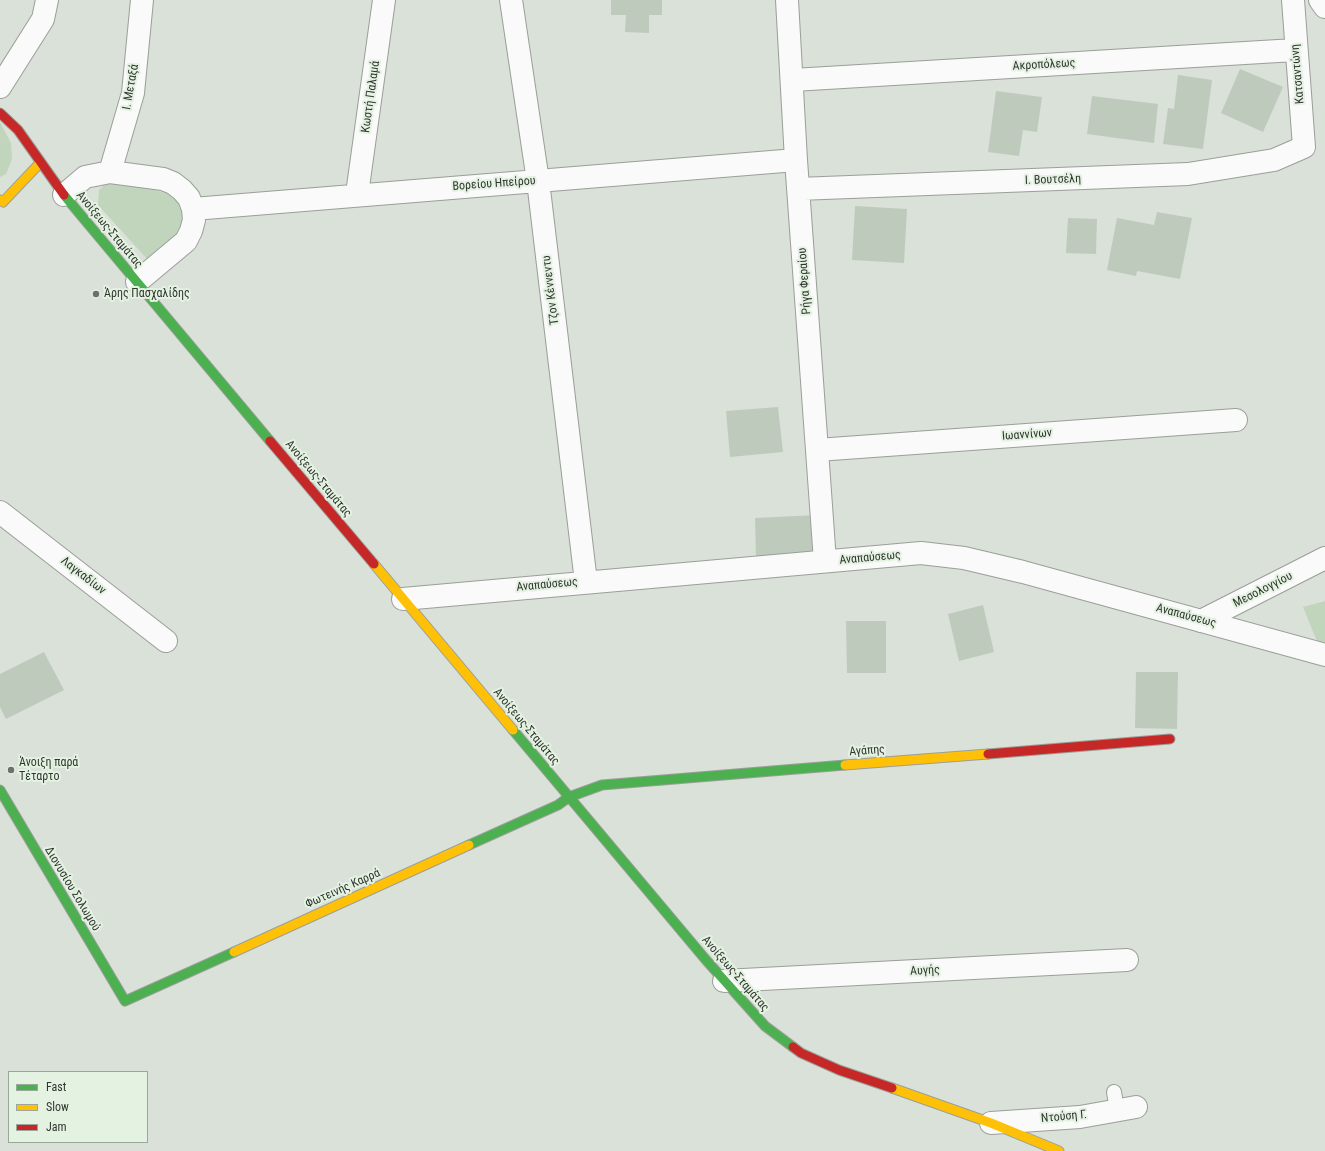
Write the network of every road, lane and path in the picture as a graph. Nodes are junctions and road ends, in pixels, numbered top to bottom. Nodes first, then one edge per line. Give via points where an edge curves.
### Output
1 (48, 0) edge
2 (142, 0) edge
3 (384, 0) edge
4 (511, 0) edge
5 (787, 0) edge
6 (1293, 0) edge
7 (1320, 0) edge
8 (1325, 7) edge
9 (1296, 50) junction
10 (792, 80) junction
11 (0, 87) edge
12 (0, 113) edge
13 (1304, 147) joint
14 (796, 160) junction
15 (40, 163) junction
16 (110, 172) junction
17 (538, 181) junction
18 (798, 189) junction
19 (357, 194) junction
20 (64, 195) junction
21 (1, 204) edge
22 (193, 209) junction
23 (137, 282) junction
24 (1236, 420) dead end
25 (817, 450) junction
26 (0, 512) edge
27 (1325, 558) edge
28 (826, 561) junction
29 (586, 582) junction
30 (403, 599) junction
31 (1201, 621) junction
32 (166, 641) dead end
33 (1325, 655) edge
34 (1170, 739) dead end
35 (569, 797) junction
36 (3, 803) edge
37 (1127, 960) dead end
38 (724, 981) junction
39 (125, 1001) joint
40 (1122, 1103) dead end
41 (991, 1123) junction
42 (1059, 1151) edge

1 - 11 street via 43,19
2 - 16 street, Ι. Μεταξά via 133,92
3 - 19 street, Κωστή Παλαμά
4 - 17 street, Τζον Κέννεντυ
5 - 10 street, Ρήγα Φεραίου
6 - 9 street, Κατσαντώνη
7 - 8 street
9 - 10 street, Ακροπόλεως
9 - 13 street, Κατσαντώνη
10 - 14 street, Ρήγα Φεραίου
12 - 15 street, Ανοίξεως-Σταμάτας via 14,126
13 - 18 street, Ι. Βουτσέλη via 1274,160 1188,174
14 - 17 street, Βορείου Ηπείρου
14 - 18 street, Ρήγα Φεραίου
15 - 20 street, Ανοίξεως-Σταμάτας
15 - 21 street
16 - 20 street via 86,177
16 - 22 street via 173,183 186,194
17 - 19 street, Βορείου Ηπείρου
17 - 29 street, Τζον Κέννεντυ
18 - 25 street, Ρήγα Φεραίου
19 - 22 street, Βορείου Ηπείρου
20 - 23 street, Ανοίξεως-Σταμάτας
22 - 23 street via 194,220 186,241
23 - 30 street, Ανοίξεως-Σταμάτας
24 - 25 street, Ιωαννίνων
25 - 28 street, Ρήγα Φεραίου
26 - 32 street, Λαγκαδίων
27 - 31 street, Μεσολογγίου
28 - 29 street, Αναπαύσεως
28 - 31 street, Αναπαύσεως via 921,553 964,558
29 - 30 street, Αναπαύσεως
30 - 35 street, Ανοίξεως-Σταμάτας
31 - 33 street, Αναπαύσεως
34 - 35 street, Αγάπης via 602,785
35 - 38 street, Ανοίξεως-Σταμάτας
35 - 39 street, Φωτεινής Καρρά via 558,805
36 - 39 street, Διονυσίου Σολωμού
37 - 38 street, Αυγής
38 - 41 street, Ανοίξεως-Σταμάτας via 764,1026 801,1053 839,1070
40 - 41 street, Ντούση Γ. via 1080,1117
41 - 42 street, Ανοίξεως-Σταμάτας

